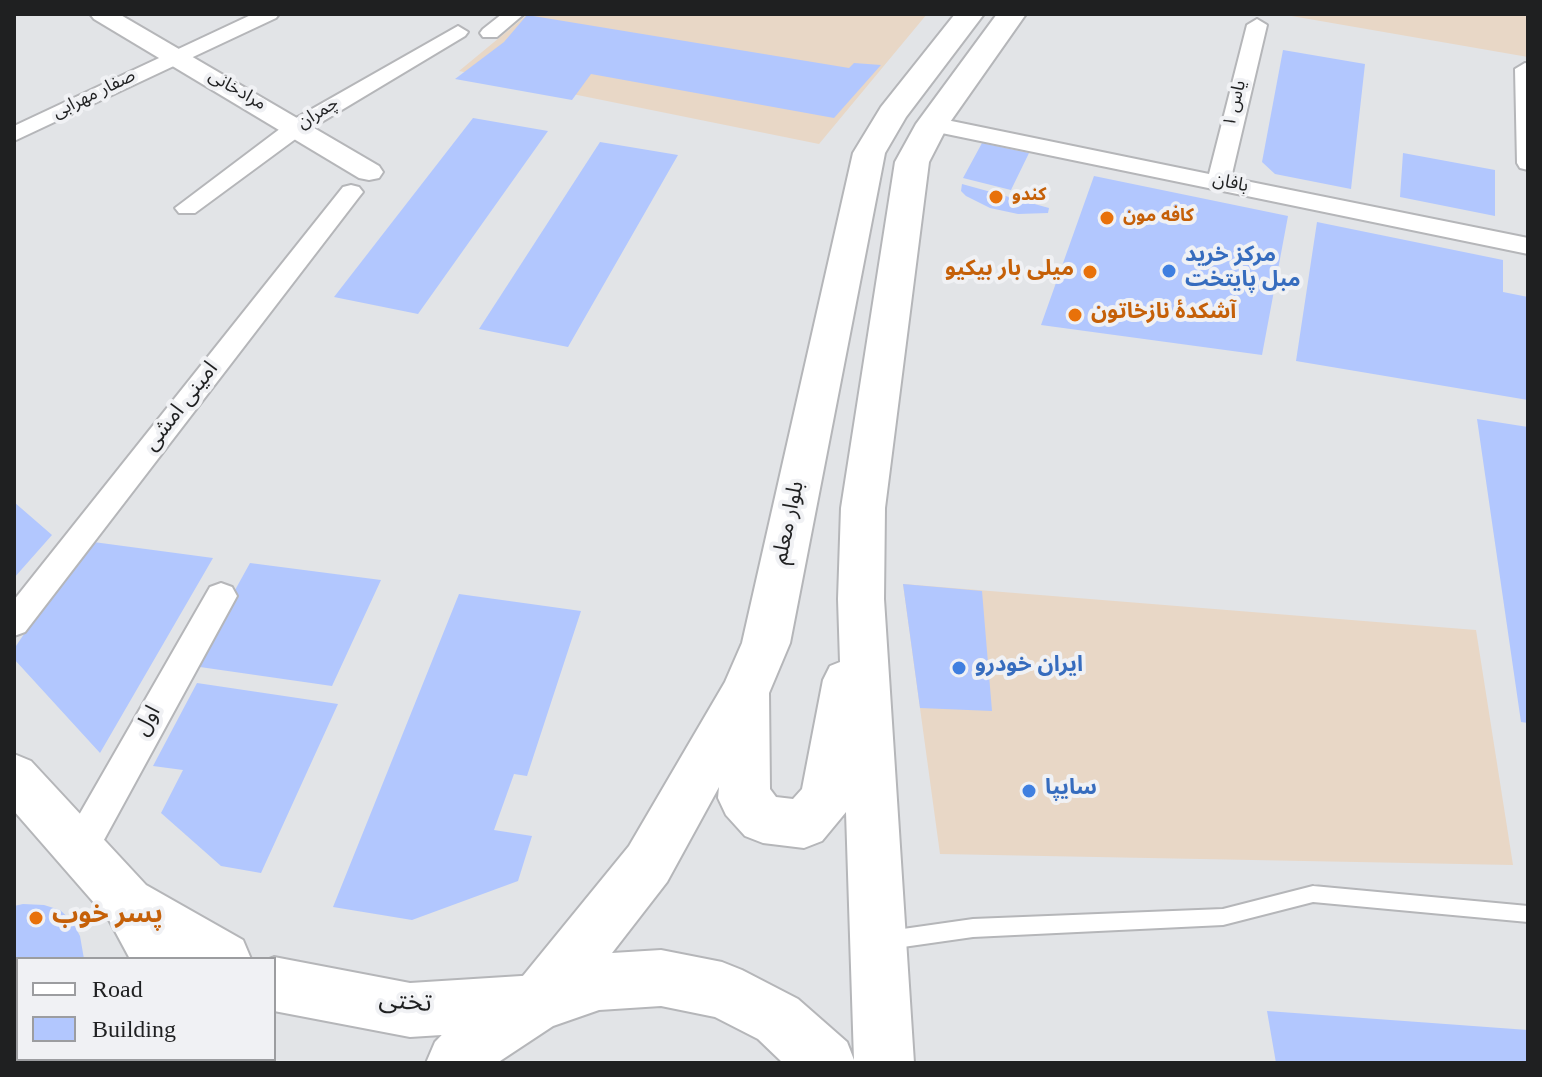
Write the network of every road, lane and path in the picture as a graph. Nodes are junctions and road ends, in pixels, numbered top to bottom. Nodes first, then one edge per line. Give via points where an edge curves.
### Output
1 (102, 14) edge
2 (269, 14) edge
3 (514, 14) edge
4 (970, 14) edge
5 (1012, 14) edge
6 (1257, 25) dead end
7 (458, 32) dead end
8 (490, 33) dead end
9 (176, 57) junction
10 (1525, 69) dead end
11 (932, 124) junction
12 (297, 127) junction
13 (14, 134) edge
14 (1528, 163) edge
15 (360, 182) joint
16 (1218, 183) junction
17 (187, 208) dead end
18 (1528, 246) edge
19 (221, 596) dead end
20 (861, 599) junction
21 (14, 623) edge
22 (745, 692) junction
23 (19, 791) edge
24 (80, 848) junction
25 (127, 902) junction
26 (1528, 914) edge
27 (878, 942) junction
28 (158, 957) edge
29 (221, 957) edge
30 (276, 984) edge
31 (538, 1002) junction
32 (456, 1063) edge
33 (826, 1063) edge
34 (884, 1063) edge

1 - 9 street, مرادخانی
2 - 9 street, صفار مهرابی
3 - 8 street
4 - 22 main road, بلوار معلم via 886,122 869,153 766,643
5 - 11 main road
6 - 16 street, یاس ۱
7 - 12 street, چمران
9 - 12 street, مرادخانی
9 - 13 street, صفار مهرابی
10 - 14 street
11 - 16 street, بافان
11 - 20 main road via 912,162 907,185 863,508
12 - 15 street, مرادخانی
12 - 17 street, چمران
15 - 21 street, امینی امشی
16 - 18 street, بافان
19 - 24 street, اول
20 - 22 main road via 826,799 804,824 763,819 744,798
20 - 27 main road
22 - 31 main road, بلوار معلم via 648,864
23 - 24 main road
24 - 25 main road
25 - 28 main road
25 - 29 main road
26 - 27 lane via 1313,894 1223,917 973,928
27 - 34 main road
30 - 31 main road, تختی via 410,1010
31 - 32 main road via 479,1039
31 - 33 main road via 599,982 661,978 722,990 778,1019

